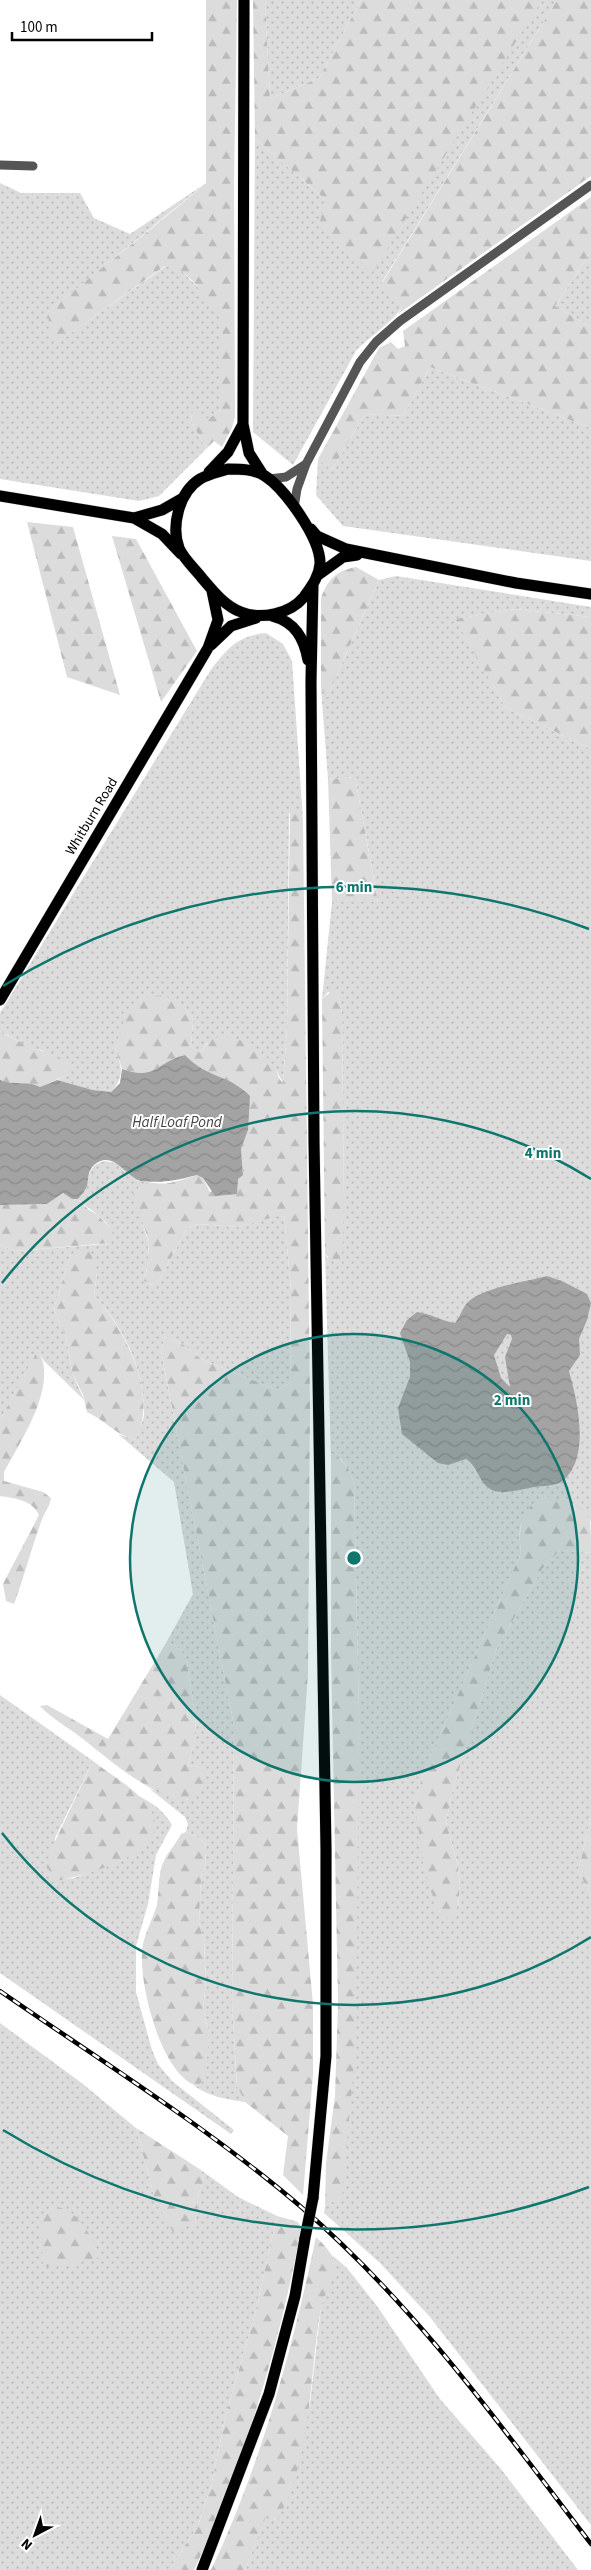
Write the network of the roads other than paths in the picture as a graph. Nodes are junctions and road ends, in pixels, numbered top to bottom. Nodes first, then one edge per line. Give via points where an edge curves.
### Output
1 (244, 0) edge
2 (0, 166) edge
3 (33, 166) dead end
4 (591, 185) edge
5 (244, 424) junction
6 (306, 464) junction
7 (266, 477) junction
8 (200, 479) junction
9 (0, 496) edge
10 (183, 498) junction
11 (294, 508) junction
12 (134, 518) junction
13 (302, 518) junction
14 (368, 553) junction
15 (192, 566) junction
16 (315, 580) junction
17 (212, 591) junction
18 (591, 594) edge
19 (268, 615) junction
20 (208, 648) junction
21 (311, 681) junction
22 (0, 1000) edge
23 (202, 2570) edge

1 - 5 main road
2 - 3 street
4 - 6 street via 400,321 376,342 360,362
5 - 7 main road via 249,453
5 - 8 main road via 224,458
6 - 7 street via 286,477
6 - 11 street
7 - 8 main road via 250,470 228,469
7 - 11 main road
8 - 10 main road
9 - 12 main road
10 - 12 main road via 162,510
10 - 15 main road via 176,528 179,548
11 - 13 main road
12 - 15 main road via 162,534
13 - 14 main road via 316,536 346,549
13 - 16 main road via 319,552
14 - 16 main road via 343,557
14 - 18 main road via 516,583
15 - 17 main road
16 - 19 main road via 292,608
16 - 21 main road
17 - 19 main road via 242,613
17 - 20 main road, Whitburn Road via 218,620
19 - 20 main road, Whitburn Road via 231,626
19 - 21 main road via 287,620 301,635
20 - 22 main road, Whitburn Road
21 - 23 main road, bridge via 326,2056 312,2198 295,2296 269,2394

